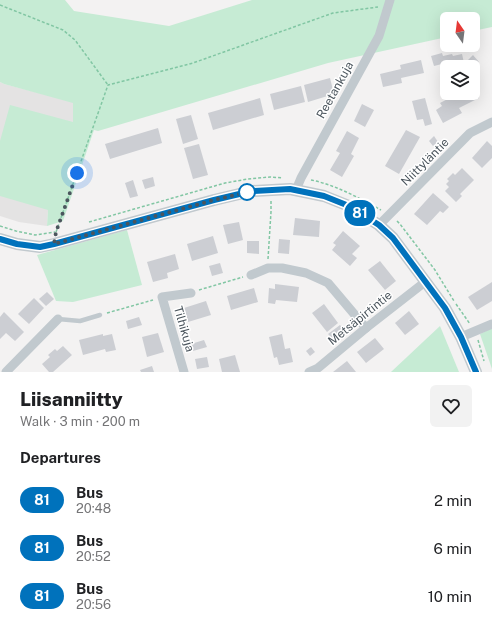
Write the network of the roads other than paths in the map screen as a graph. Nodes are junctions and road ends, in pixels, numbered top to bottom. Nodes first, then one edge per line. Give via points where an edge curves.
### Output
1 (390, 3) edge
2 (492, 122) edge
3 (299, 184) junction
4 (379, 225) junction
5 (0, 239) edge
6 (251, 275) road end
7 (425, 282) junction
8 (191, 293) road end
9 (100, 315) road end
10 (58, 319) joint
11 (492, 324) edge
12 (366, 328) junction
13 (461, 337) junction
14 (480, 368) edge
15 (6, 372) edge
16 (184, 372) edge
17 (309, 372) edge

1 - 3 street, Reetankuja via 379,36
2 - 4 street, Niittyläntie via 470,133
3 - 4 street via 349,206
3 - 5 street via 214,200 40,247
4 - 7 street via 393,238
6 - 12 street via 268,268 282,268 306,273 328,283
7 - 12 street, Metsäpirtintie
7 - 13 street via 445,308
8 - 16 street, Tilhikuja via 162,297
9 - 10 lane via 80,321
10 - 15 street
11 - 13 street
12 - 17 street, Metsäpirtintie via 318,368
13 - 14 street

